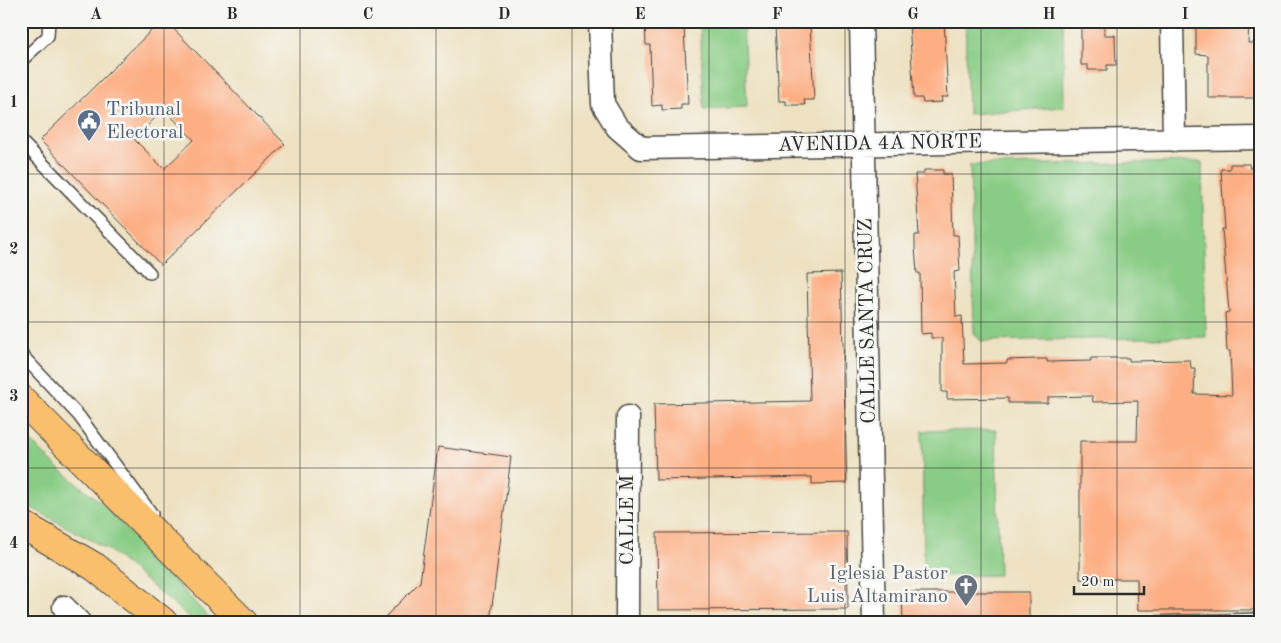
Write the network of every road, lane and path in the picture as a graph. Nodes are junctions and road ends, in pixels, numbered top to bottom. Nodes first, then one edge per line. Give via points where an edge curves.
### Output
1 (49, 21) edge
2 (600, 21) edge
3 (861, 21) edge
4 (1172, 21) edge
5 (21, 61) edge
6 (1260, 138) edge
7 (1174, 140) junction
8 (21, 141) edge
9 (864, 145) junction
10 (150, 273) dead end
11 (21, 354) edge
12 (21, 399) edge
13 (628, 418) dead end
14 (21, 524) edge
15 (21, 540) edge
16 (51, 541) junction
17 (200, 580) junction
18 (1260, 619) edge
19 (163, 622) edge
20 (243, 622) edge
21 (628, 622) edge
22 (874, 622) edge
23 (1153, 622) edge

1 - 5 lane via 48,36
2 - 9 street, AVENIDA 4A NORTE via 604,104 617,127 641,148
3 - 9 street, CALLE SANTA CRUZ
4 - 7 street
6 - 7 street, AVENIDA 4A NORTE
7 - 9 street, AVENIDA 4A NORTE
8 - 10 lane
9 - 22 street, CALLE SANTA CRUZ
11 - 17 lane via 79,416
12 - 17 highway
13 - 21 street, CALLE M
14 - 16 highway
15 - 16 lane
16 - 19 highway via 95,567
17 - 20 highway
18 - 23 lane

